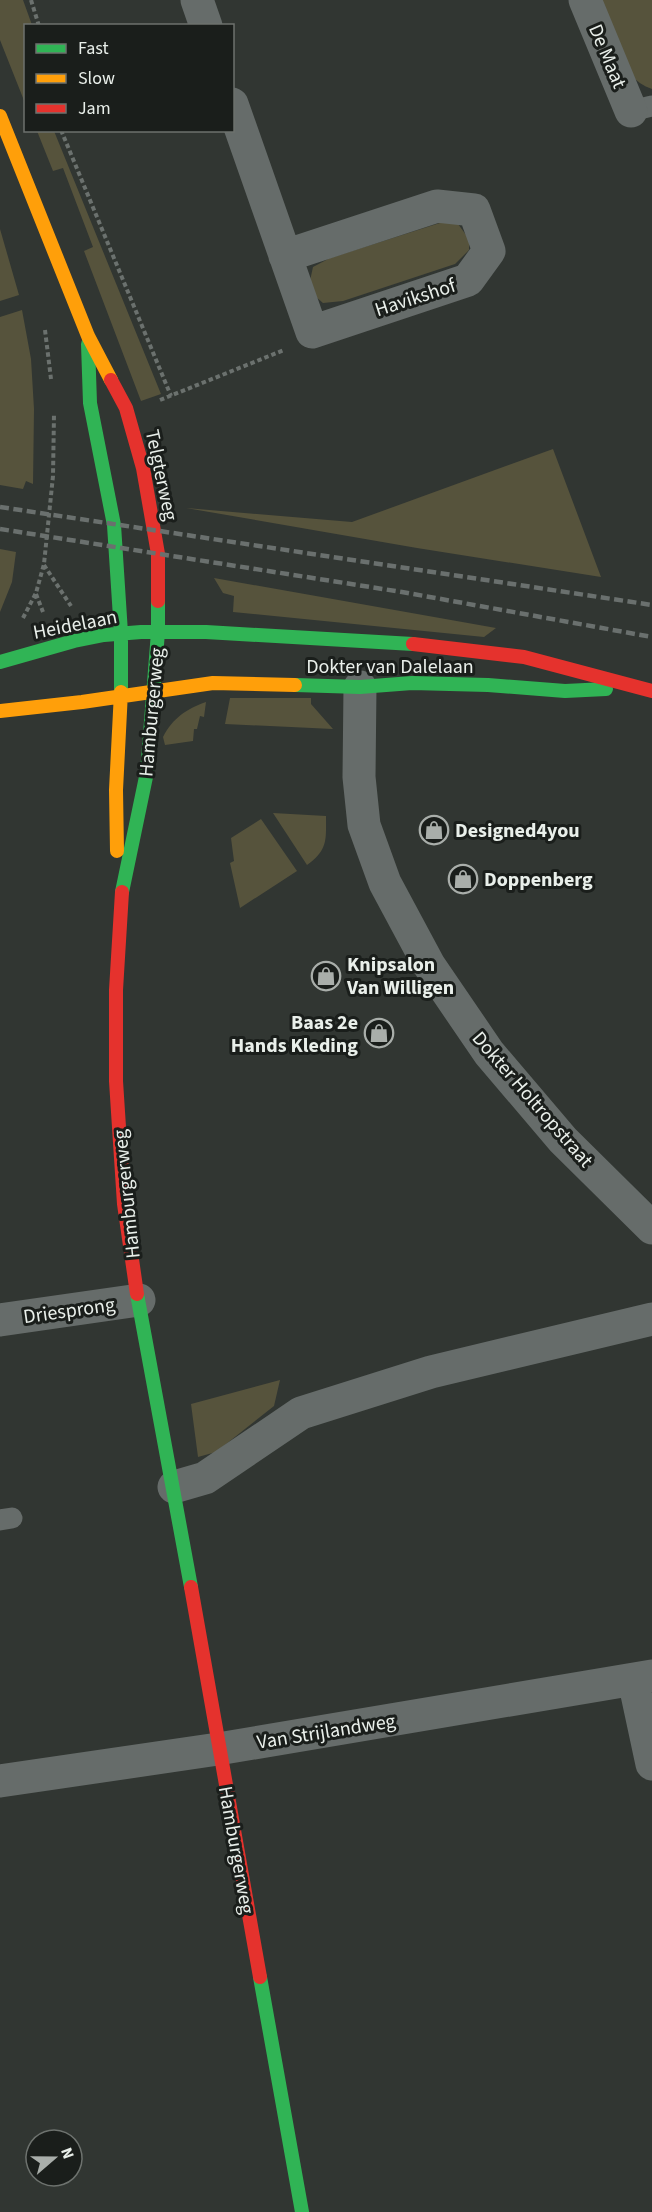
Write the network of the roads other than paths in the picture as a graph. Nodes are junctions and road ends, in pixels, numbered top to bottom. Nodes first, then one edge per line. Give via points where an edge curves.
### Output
1 (197, 0) edge
2 (585, 0) edge
3 (205, 24) edge
4 (642, 109) edge
5 (234, 110) edge
6 (0, 116) edge
7 (285, 256) junction
8 (88, 336) junction
9 (158, 632) junction
10 (121, 633) junction
11 (0, 662) edge
12 (360, 687) junction
13 (629, 688) junction
14 (652, 691) edge
15 (152, 693) junction
16 (121, 697) junction
17 (0, 711) edge
18 (121, 898) junction
19 (652, 1228) edge
20 (138, 1300) junction
21 (652, 1319) edge
22 (0, 1320) edge
23 (174, 1487) junction
24 (643, 1678) edge
25 (218, 1749) junction
26 (652, 1764) edge
27 (0, 1780) edge
28 (302, 2212) edge

1 - 3 street
2 - 4 street, De Maat
5 - 7 street
6 - 8 street, Telgterweg
7 - 7 street, Havikshof via 312,332 468,280 489,251 474,210 437,206
8 - 9 street, Telgterweg via 126,408 143,468 158,554
8 - 10 street, Telgterweg via 90,403 114,525
9 - 10 street, Heidelaan
9 - 13 street, Dokter van Dalelaan via 464,649 526,657
9 - 15 street, Hamburgerweg
10 - 11 street, Heidelaan via 56,645
10 - 16 street, Hamburgerweg
12 - 13 street, Dokter van Dalelaan via 412,683 566,691
12 - 15 street, Dokter van Dalelaan via 213,683
12 - 19 street, Dokter Holtropstraat via 359,777 364,825 385,883 424,955 496,1062 563,1140
13 - 14 street, Dokter van Dalelaan
15 - 16 street
15 - 18 street, Hamburgerweg via 147,772
16 - 17 street
16 - 18 street, Hamburgerweg via 116,790
18 - 20 street, Hamburgerweg via 116,1081 124,1204
20 - 22 street, Driesprong
20 - 23 street, Hamburgerweg
21 - 23 street via 431,1372 301,1413 205,1478
23 - 25 street, Hamburgerweg
24 - 25 street, Van Strijlandweg
24 - 26 street
25 - 27 street, Van Strijlandweg
25 - 28 street, Hamburgerweg

